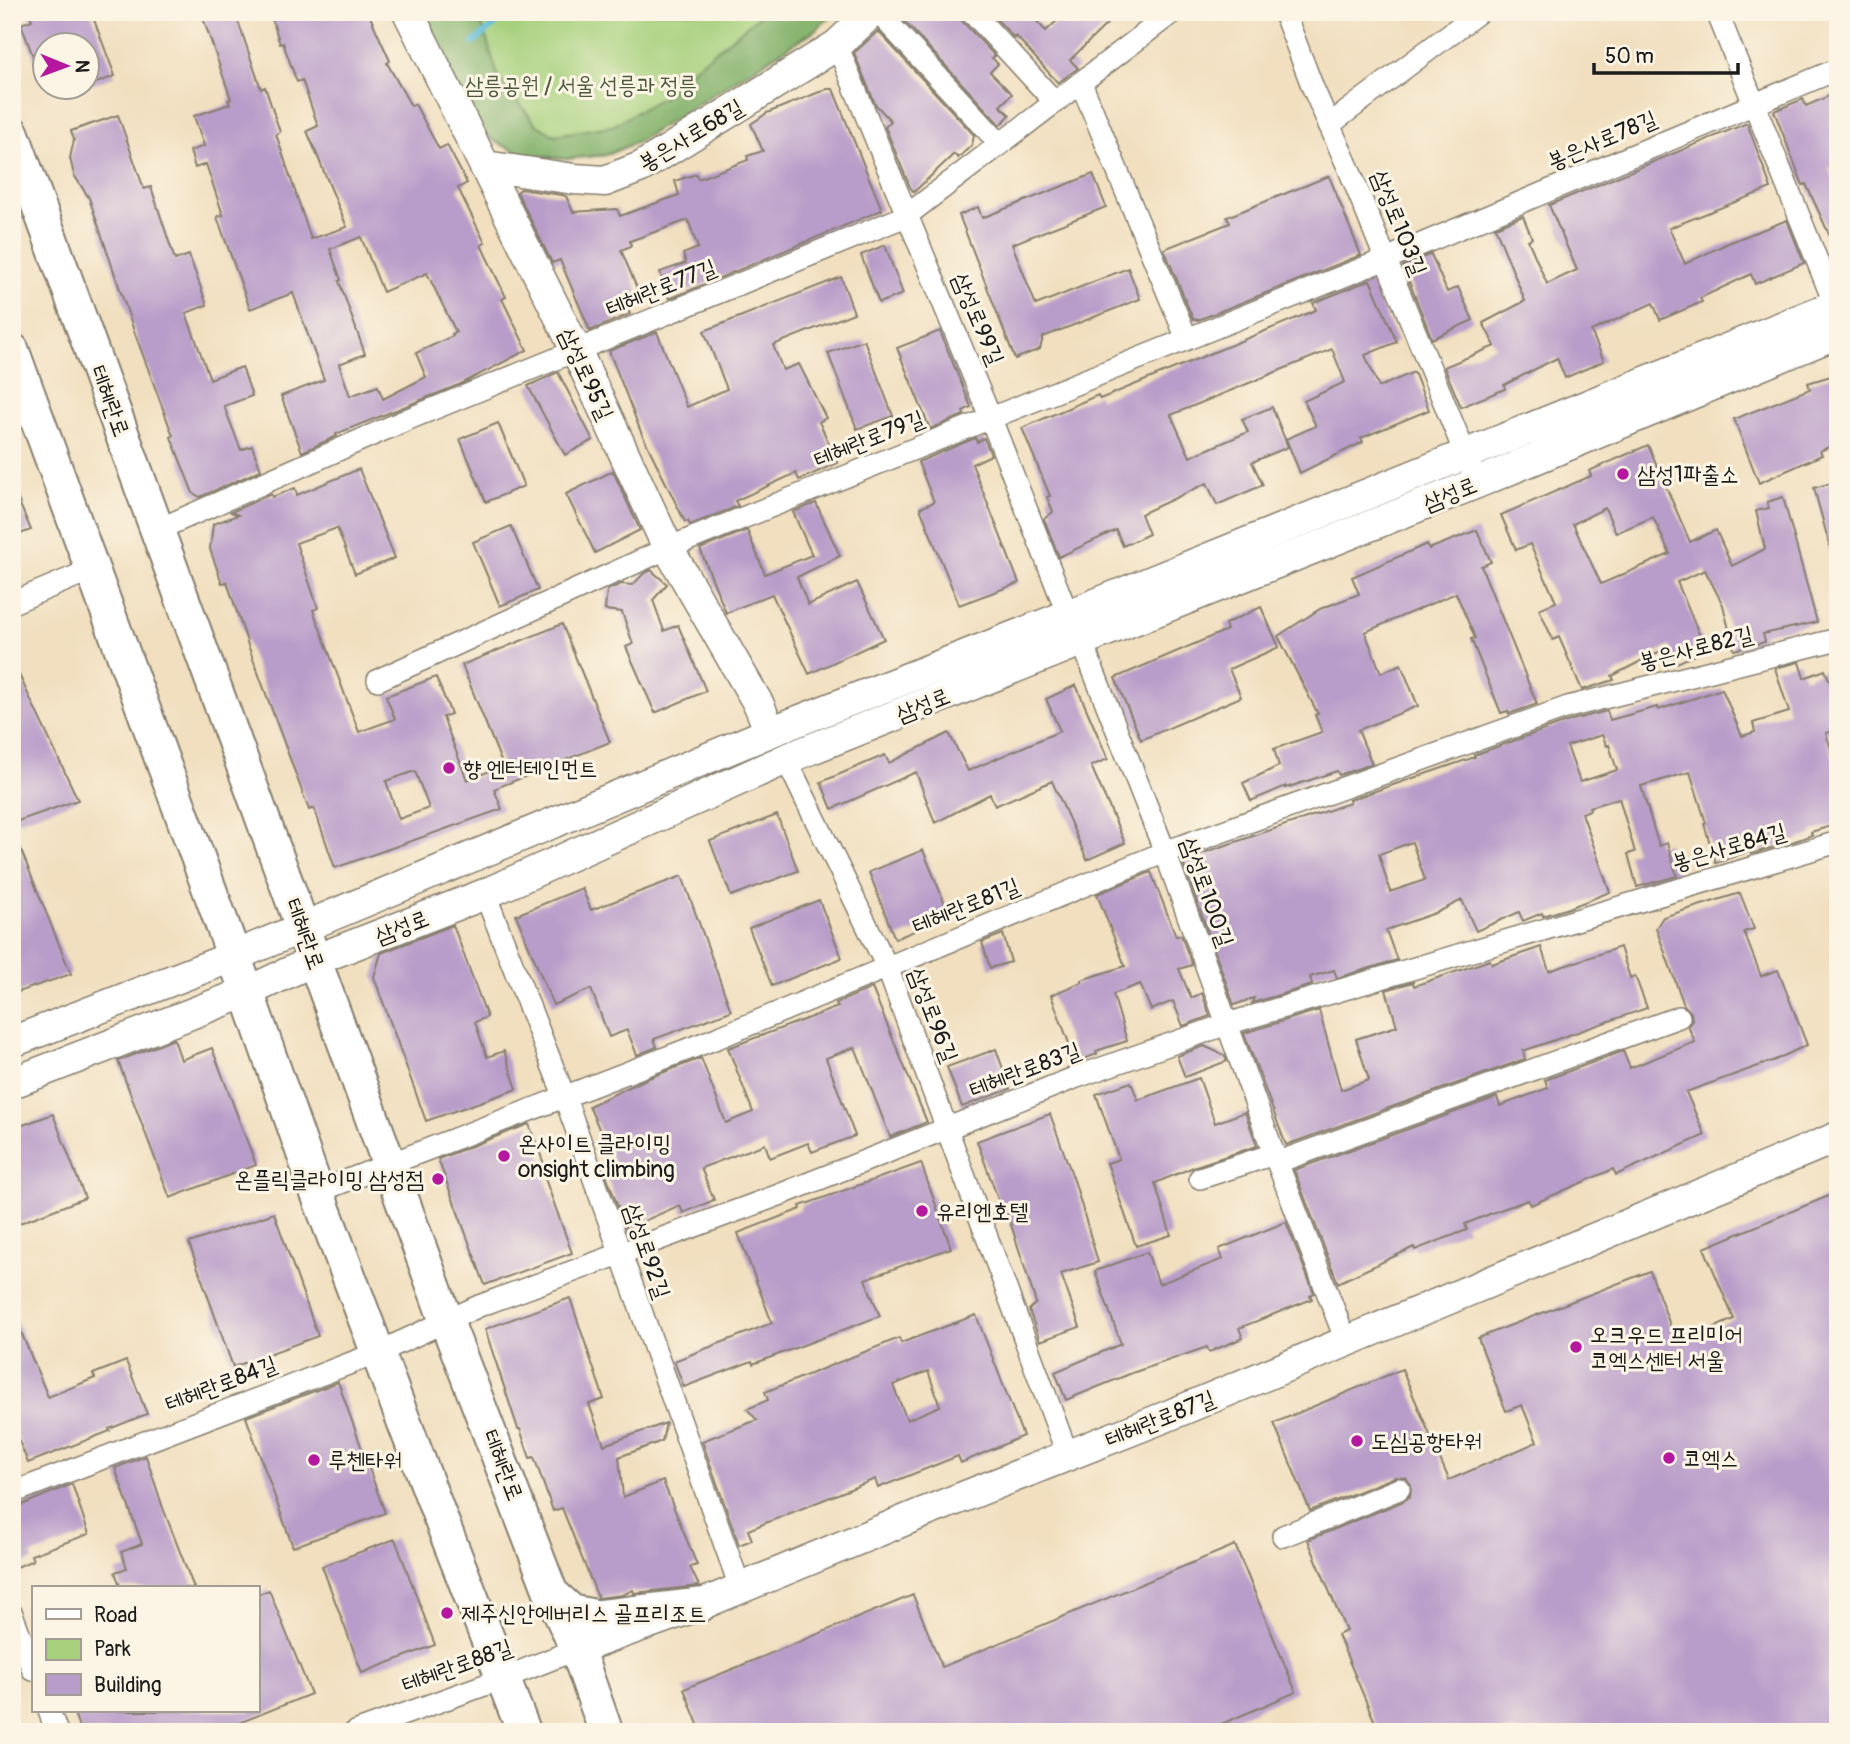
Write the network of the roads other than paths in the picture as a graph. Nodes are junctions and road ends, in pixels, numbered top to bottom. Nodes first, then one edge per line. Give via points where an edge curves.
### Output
1 (408, 12) edge
2 (872, 12) edge
3 (878, 12) edge
4 (972, 12) edge
5 (1172, 12) edge
6 (1283, 12) edge
7 (1479, 12) edge
8 (1717, 12) edge
9 (837, 45) junction
10 (1838, 69) edge
11 (1081, 83) junction
12 (1054, 101) junction
13 (1754, 105) junction
14 (1329, 125) junction
15 (12, 133) edge
16 (1000, 144) junction
17 (485, 166) junction
18 (906, 216) junction
19 (1386, 259) junction
20 (1837, 314) edge
21 (1187, 339) junction
22 (12, 350) edge
23 (577, 352) junction
24 (991, 419) junction
25 (1466, 454) junction
26 (1477, 483) junction
27 (157, 530) junction
28 (668, 548) junction
29 (93, 569) junction
30 (12, 603) edge
31 (1068, 615) junction
32 (1838, 639) edge
33 (1082, 642) junction
34 (378, 680) dead end
35 (1568, 707) joint
36 (770, 732) junction
37 (786, 759) junction
38 (1838, 842) edge
39 (1165, 852) junction
40 (485, 894) junction
41 (1635, 902) joint
42 (302, 927) junction
43 (232, 957) junction
44 (315, 960) junction
45 (887, 967) junction
46 (247, 992) junction
47 (1679, 1017) dead end
48 (1227, 1024) junction
49 (12, 1042) edge
50 (12, 1083) edge
51 (565, 1098) junction
52 (948, 1129) junction
53 (1835, 1145) edge
54 (1276, 1158) junction
55 (389, 1165) junction
56 (1200, 1178) dead end
57 (317, 1192) junction
58 (620, 1252) junction
59 (446, 1320) junction
60 (1346, 1340) junction
61 (377, 1353) junction
62 (1068, 1456) junction
63 (1399, 1489) dead end
64 (12, 1493) edge
65 (1283, 1536) dead end
66 (740, 1587) junction
67 (551, 1593) junction
68 (700, 1605) junction
69 (12, 1615) edge
70 (576, 1649) junction
71 (32, 1667) edge
72 (504, 1678) junction
73 (49, 1712) edge
74 (57, 1732) edge
75 (355, 1732) edge
76 (524, 1732) edge
77 (606, 1732) edge

1 - 17 main road, 삼성로95길
2 - 9 main road, 봉은사로68길
3 - 16 street
4 - 12 street
5 - 11 street, 테헤란로77길
6 - 14 street, 삼성로103길
7 - 14 street
8 - 13 street
9 - 17 main road, 봉은사로68길 via 641,167 605,181
9 - 18 street, 삼성로99길
10 - 13 street, 봉은사로78길
11 - 12 street, 테헤란로77길
11 - 21 street
12 - 16 street, 테헤란로77길
13 - 19 street, 봉은사로78길
13 - 20 street
14 - 19 street, 삼성로103길
15 - 27 main road, 테헤란로
16 - 18 street, 테헤란로77길
17 - 23 main road, 삼성로95길
18 - 23 street, 테헤란로77길
18 - 24 street, 삼성로99길
19 - 21 street, 테헤란로79길
19 - 25 street, 삼성로103길
20 - 25 main road, 삼성로
20 - 26 main road, 삼성로
21 - 24 street, 테헤란로79길
22 - 29 main road
23 - 27 street, 테헤란로77길 via 406,420
23 - 28 main road, 삼성로95길
24 - 28 street, 테헤란로79길
24 - 31 street, 삼성로99길
25 - 26 street, 삼성로103길
25 - 31 main road, 삼성로
26 - 33 main road, 삼성로
27 - 42 main road, 테헤란로
28 - 34 street, 테헤란로79길
28 - 36 main road, 삼성로95길
29 - 30 street
29 - 43 main road
31 - 36 main road, 삼성로
32 - 35 street, 봉은사로82길
33 - 37 main road, 삼성로
33 - 39 street, 삼성로100길
35 - 39 street, 테헤란로81길
36 - 42 main road, 삼성로
37 - 40 main road, 삼성로
37 - 45 street, 삼성로96길
38 - 41 street, 봉은사로84길
39 - 45 street, 테헤란로81길
39 - 48 street, 삼성로100길
40 - 44 main road, 삼성로
40 - 51 street, 삼성로92길
41 - 48 street, 테헤란로83길
42 - 43 main road, 삼성로
42 - 44 main road, 테헤란로
43 - 46 main road
43 - 49 main road, 삼성로
44 - 46 main road, 삼성로
44 - 55 main road, 테헤란로
45 - 51 street, 테헤란로81길
45 - 52 street, 삼성로96길
46 - 50 main road, 삼성로
46 - 57 main road
47 - 54 street
48 - 52 street, 테헤란로83길
48 - 54 street, 삼성로100길
51 - 55 street, 테헤란로81길
51 - 58 street, 삼성로92길
52 - 58 street, 테헤란로83길
52 - 62 street, 삼성로96길
53 - 60 main road, 테헤란로87길 via 1738,1178
54 - 56 street
54 - 60 street, 삼성로100길
55 - 57 street, 테헤란로81길
55 - 59 main road, 테헤란로
57 - 61 main road
58 - 59 street, 테헤란로83길
58 - 66 street, 삼성로92길
59 - 61 street, 테헤란로84길
59 - 67 main road, 테헤란로
60 - 62 main road, 테헤란로87길
61 - 64 street, 테헤란로84길
61 - 72 main road
62 - 66 main road, 테헤란로87길
63 - 65 street
66 - 68 main road, 테헤란로87길
67 - 68 main road via 572,1612 585,1616
67 - 70 main road, 테헤란로
68 - 70 main road, 테헤란로87길
69 - 71 street
70 - 72 street, 테헤란로88길
70 - 77 main road, 테헤란로
72 - 75 street, 테헤란로88길
72 - 76 main road
73 - 74 street

